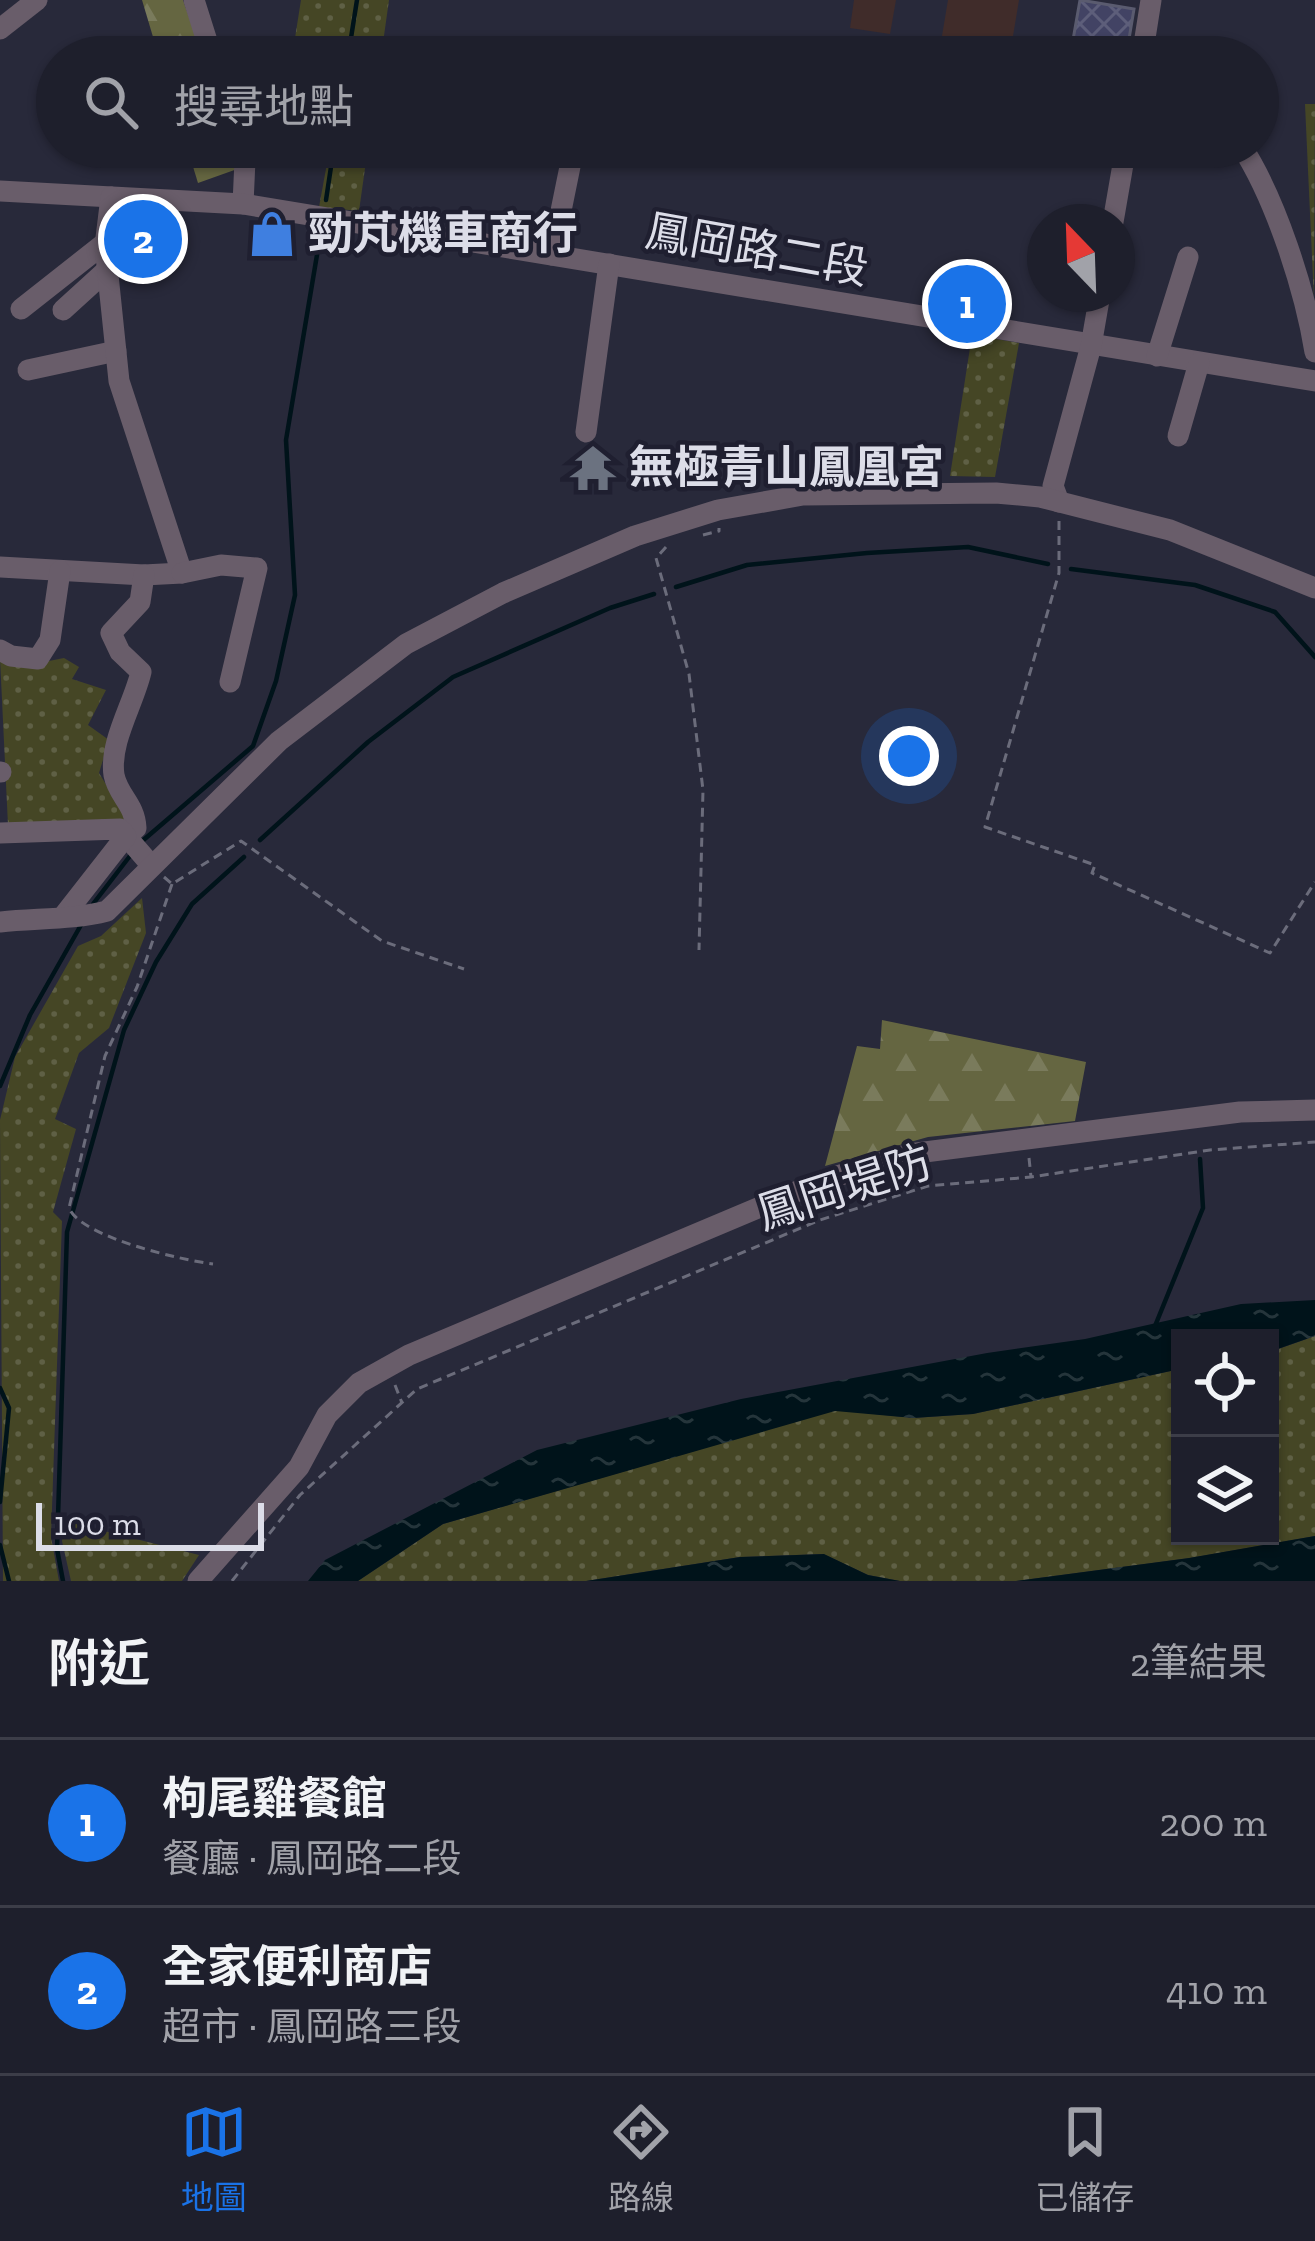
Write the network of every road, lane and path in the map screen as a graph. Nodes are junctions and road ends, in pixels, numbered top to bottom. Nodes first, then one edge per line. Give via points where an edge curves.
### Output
1 (37, 0) edge
2 (194, 0) edge
3 (1151, 0) edge
4 (0, 28) edge
5 (205, 36) edge
6 (1148, 36) edge
7 (245, 168) edge
8 (570, 168) edge
9 (1122, 168) edge
10 (1252, 168) edge
11 (0, 191) edge
12 (111, 197) junction
13 (243, 204) junction
14 (1116, 204) edge
15 (106, 242) junction
16 (552, 255) junction
17 (1188, 257) dead end
18 (609, 264) junction
19 (108, 269) junction
20 (21, 309) dead end
21 (63, 310) dead end
22 (1097, 312) edge
23 (1091, 346) junction
24 (116, 351) junction
25 (1315, 352) edge
26 (1157, 356) junction
27 (1199, 363) junction
28 (28, 370) dead end
29 (1315, 381) edge
30 (586, 432) dead end
31 (1178, 436) dead end
32 (1059, 502) junction
33 (718, 510) junction
34 (702, 535) dead end
35 (669, 544) dead end
36 (0, 567) edge
37 (60, 571) junction
38 (182, 573) junction
39 (144, 575) junction
40 (1315, 588) edge
41 (0, 650) edge
42 (230, 682) dead end
43 (0, 832) edge
44 (127, 836) junction
45 (151, 865) junction
46 (1315, 882) edge
47 (172, 884) junction
48 (65, 914) junction
49 (0, 922) edge
50 (699, 950) dead end
51 (464, 969) dead end
52 (1315, 1110) edge
53 (1315, 1142) edge
54 (213, 1264) dead end
55 (198, 1581) edge
56 (232, 1581) edge

1 - 4 street
2 - 5 street
3 - 6 street
7 - 13 street
8 - 16 street
9 - 14 street
10 - 25 street
11 - 12 street, 鳳岡路二段
12 - 13 street, 鳳岡路二段
12 - 15 street
13 - 16 street, 鳳岡路二段
15 - 19 street
15 - 20 street
16 - 18 street, 鳳岡路二段
17 - 26 street
18 - 23 street, 鳳岡路二段
18 - 30 street
19 - 21 street
19 - 24 street
22 - 23 street
23 - 26 street, 鳳岡路二段
23 - 32 street via 1053,486
24 - 28 street
24 - 38 street
26 - 27 street, 鳳岡路二段
27 - 29 street, 鳳岡路二段
27 - 31 street
32 - 33 street via 996,494 803,494
32 - 40 street via 1170,530
32 - 46 path via 1059,572 985,827 1094,865 1092,873 1270,953
33 - 34 path via 719,531
33 - 45 street via 613,545 406,644 279,742
35 - 50 path via 656,558 689,674 703,790
36 - 37 street
37 - 39 street
37 - 41 street via 50,640 38,659
38 - 39 street
38 - 42 street via 257,568
39 - 44 street via 140,602 111,633 141,671 113,770 136,815
43 - 44 street via 120,829
44 - 45 street
44 - 48 street
45 - 47 path
45 - 48 street via 107,911
47 - 51 path via 241,841 382,941
47 - 54 path via 105,1056 69,1208 81,1225
48 - 49 street
52 - 55 street via 1240,1112 909,1154 824,1180 430,1346 359,1383 327,1415 299,1467
53 - 56 path, 鳳岡堤防 via 928,1186 820,1220 417,1389 300,1495

